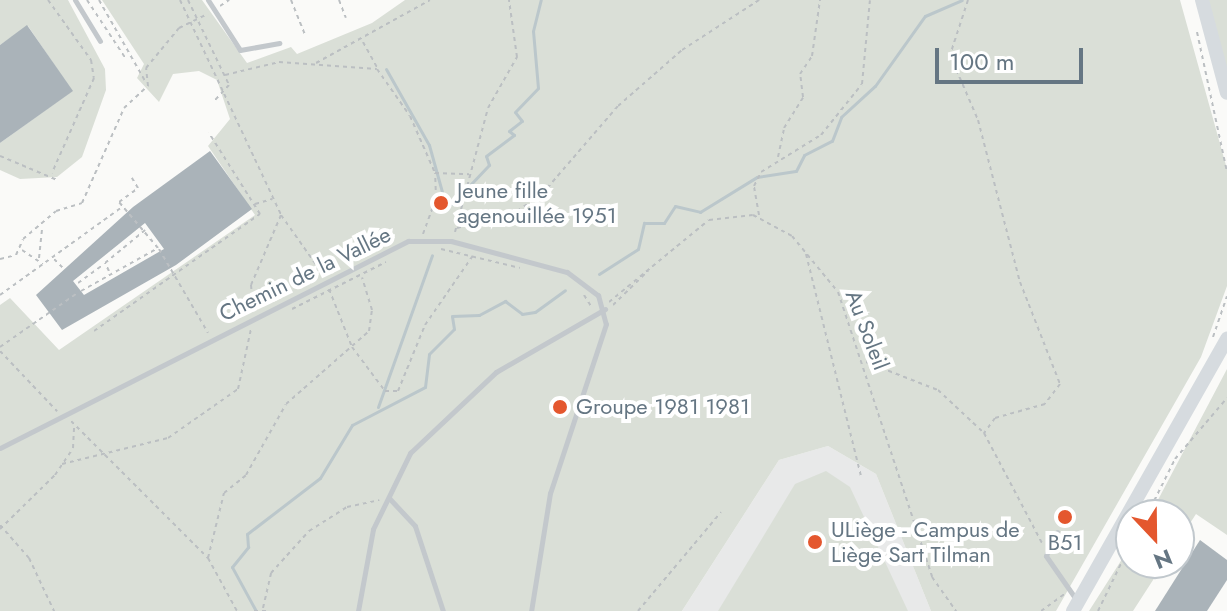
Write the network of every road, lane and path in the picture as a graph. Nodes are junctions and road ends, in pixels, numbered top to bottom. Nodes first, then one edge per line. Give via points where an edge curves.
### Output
1 (48, 0) edge
2 (75, 0) edge
3 (87, 0) edge
4 (99, 0) edge
5 (180, 0) edge
6 (188, 0) edge
7 (208, 0) edge
8 (291, 0) edge
9 (339, 0) edge
10 (430, 0) edge
11 (509, 0) edge
12 (759, 0) edge
13 (820, 0) edge
14 (870, 0) edge
15 (968, 0) edge
16 (1202, 0) edge
17 (106, 10) junction
18 (98, 15) junction
19 (346, 18) dead end
20 (198, 21) junction
21 (192, 25) junction
22 (1197, 29) dead end
23 (305, 34) dead end
24 (100, 41) dead end
25 (363, 42) junction
26 (279, 43) dead end
27 (127, 60) junction
28 (314, 65) junction
29 (377, 69) junction
30 (225, 75) junction
31 (145, 82) junction
32 (226, 93) junction
33 (1227, 93) edge
34 (214, 101) dead end
35 (209, 133) dead end
36 (0, 156) edge
37 (778, 158) junction
38 (1227, 172) edge
39 (52, 173) dead end
40 (435, 173) junction
41 (471, 174) junction
42 (132, 178) dead end
43 (57, 180) dead end
44 (273, 199) junction
45 (254, 205) junction
46 (123, 207) junction
47 (281, 215) junction
48 (759, 216) junction
49 (42, 226) junction
50 (457, 228) junction
51 (145, 229) junction
52 (422, 239) junction
53 (451, 241) junction
54 (429, 247) dead end
55 (158, 248) junction
56 (476, 249) junction
57 (20, 250) junction
58 (805, 251) junction
59 (394, 256) dead end
60 (472, 257) junction
61 (39, 258) junction
62 (0, 259) edge
63 (54, 259) junction
64 (105, 263) junction
65 (358, 263) junction
66 (44, 265) junction
67 (63, 269) dead end
68 (649, 270) junction
69 (110, 272) junction
70 (533, 272) dead end
71 (176, 274) junction
72 (362, 276) junction
73 (326, 279) junction
74 (578, 288) dead end
75 (330, 293) junction
76 (76, 294) dead end
77 (0, 295) edge
78 (605, 309) junction
79 (283, 312) dead end
80 (595, 313) junction
81 (253, 315) junction
82 (94, 331) dead end
83 (210, 337) junction
84 (1227, 339) edge
85 (352, 341) junction
86 (0, 349) edge
87 (864, 362) junction
88 (1227, 398) edge
89 (66, 414) junction
90 (74, 426) junction
91 (984, 433) junction
92 (0, 448) edge
93 (108, 457) junction
94 (62, 464) junction
95 (861, 476) dead end
96 (389, 498) junction
97 (1155, 499) edge
98 (721, 512) dead end
99 (1, 527) edge
100 (1057, 532) dead end
101 (1046, 556) junction
102 (208, 558) junction
103 (1115, 576) edge
104 (1056, 599) dead end
105 (1076, 607) edge
106 (263, 609) edge
107 (54, 611) edge
108 (237, 611) edge
109 (254, 611) edge
110 (358, 611) edge
111 (443, 611) edge
112 (531, 611) edge
113 (638, 611) edge
114 (956, 611) edge
115 (1041, 611) edge
116 (1098, 611) edge

1 - 39 path via 91,60 94,78
2 - 24 lane
3 - 18 path
4 - 17 path
5 - 21 path
6 - 20 path
7 - 26 lane via 240,50
8 - 23 path
9 - 19 path
10 - 25 path
11 - 41 path via 517,57 488,108
12 - 50 path via 682,50 618,106 542,194 517,211
13 - 37 path via 812,56 800,74 803,97 784,128
14 - 37 path via 862,84 821,135
15 - 91 path via 950,55 978,120 1020,282 1060,384 1045,404 995,418
16 - 33 main road
17 - 18 path
17 - 27 path via 130,46
18 - 27 path
20 - 21 path
20 - 30 path
21 - 31 path via 179,28 146,68
21 - 32 path
22 - 38 path
25 - 28 path
25 - 29 path
27 - 31 path
28 - 29 path
28 - 30 path via 279,62
29 - 40 path via 410,116
30 - 32 path
31 - 49 path via 124,108 82,203 56,211
32 - 34 path
32 - 44 path
35 - 45 path
36 - 43 path
37 - 48 path via 759,177
40 - 41 path
40 - 52 path via 436,198
41 - 50 path
42 - 46 path via 138,188 119,202
44 - 45 path
44 - 47 path
45 - 71 path via 260,214
46 - 51 path
46 - 63 path
47 - 73 path
47 - 81 path via 248,294
48 - 58 path, Au Soleil
48 - 68 path via 709,220
49 - 57 path via 23,239
49 - 61 path
50 - 53 path
51 - 55 path
51 - 64 path
52 - 53 lane, Chemin de la Vallée
52 - 65 lane, Chemin de la Vallée
53 - 56 lane, Chemin de la Vallée
54 - 60 path
55 - 69 path
55 - 71 path
56 - 60 path
56 - 78 lane, Chemin de la Vallée via 579,276
57 - 61 path
57 - 62 path
58 - 87 path, Au Soleil via 838,292
58 - 95 path
59 - 72 path
60 - 70 path
60 - 85 path via 425,325 398,391 380,386
61 - 66 path
63 - 66 path
63 - 67 path
64 - 69 path
64 - 69 path via 76,281 82,290
65 - 72 path
65 - 73 lane, Chemin de la Vallée
66 - 77 path
68 - 78 path
68 - 78 path via 633,294
71 - 82 path
71 - 83 path
72 - 75 path
72 - 85 path via 372,310 369,331
73 - 75 path
73 - 81 lane, Chemin de la Vallée
74 - 80 path
75 - 79 path
75 - 85 path
76 - 86 path
78 - 80 lane
78 - 112 lane via 602,341 550,493
80 - 96 lane via 519,356 460,404 410,453
81 - 83 lane, Chemin de la Vallée
81 - 93 path via 238,389 168,438
83 - 89 lane, Chemin de la Vallée
84 - 105 main road
85 - 102 path via 286,404 253,465 224,493
86 - 89 path
87 - 91 path via 938,390
87 - 114 path, Au Soleil via 932,577
88 - 97 path via 1175,459
89 - 90 path
89 - 92 lane, Chemin de la Vallée
90 - 93 path
90 - 94 path via 73,448
91 - 101 path
93 - 94 path
93 - 102 path
94 - 99 path
96 - 106 path via 347,507 309,531 271,573
96 - 110 lane via 373,529
96 - 111 lane via 415,526
98 - 113 path
99 - 107 path via 29,558
100 - 101 lane
101 - 105 lane
102 - 108 path
103 - 116 path
104 - 115 path
106 - 109 path

